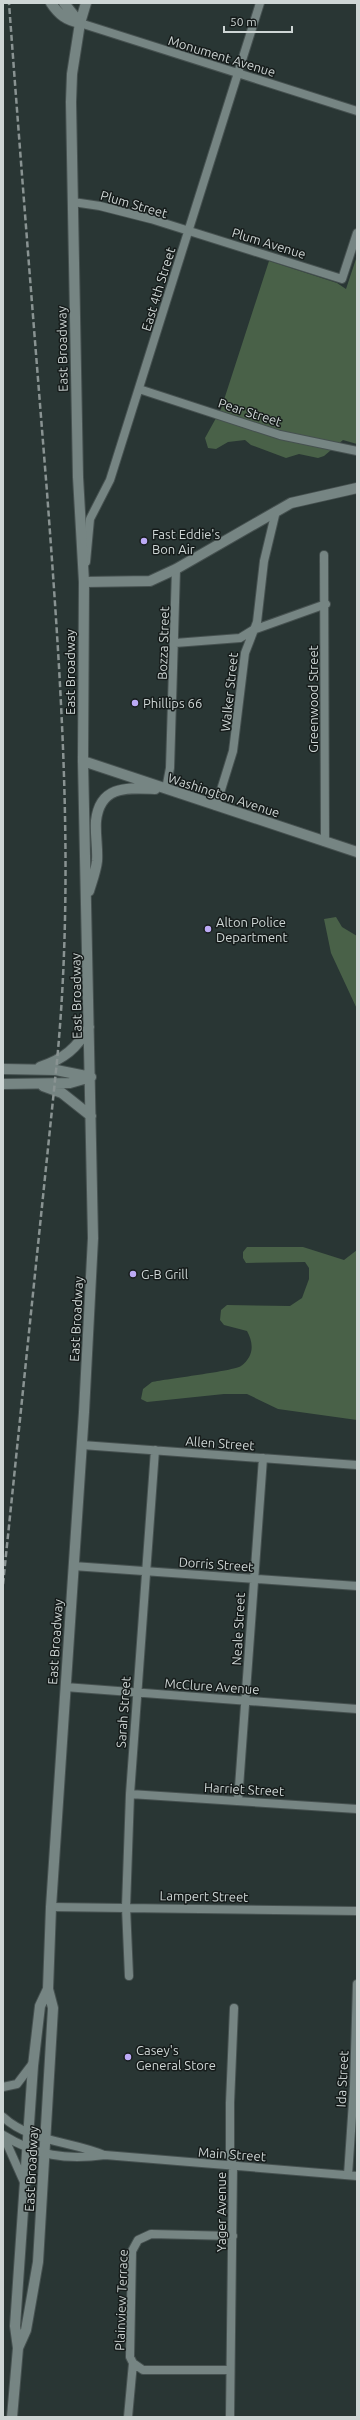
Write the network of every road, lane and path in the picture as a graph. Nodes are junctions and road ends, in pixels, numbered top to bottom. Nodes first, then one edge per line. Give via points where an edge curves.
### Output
1 (51, 3) edge
2 (64, 3) edge
3 (86, 3) edge
4 (260, 3) edge
5 (80, 23) junction
6 (238, 74) junction
7 (357, 111) edge
8 (73, 202) junction
9 (188, 232) junction
10 (357, 233) edge
11 (139, 389) junction
12 (357, 451) edge
13 (357, 488) edge
14 (276, 511) junction
15 (324, 556) dead end
16 (176, 569) junction
17 (84, 582) junction
18 (326, 604) junction
19 (254, 630) junction
20 (175, 643) junction
21 (83, 761) junction
22 (166, 789) junction
23 (216, 806) junction
24 (325, 842) junction
25 (357, 852) edge
26 (86, 900) junction
27 (90, 1027) junction
28 (3, 1069) edge
29 (34, 1070) junction
30 (91, 1077) junction
31 (3, 1084) edge
32 (36, 1084) junction
33 (91, 1116) junction
34 (82, 1446) junction
35 (155, 1450) junction
36 (263, 1458) junction
37 (357, 1465) edge
38 (73, 1566) junction
39 (146, 1571) junction
40 (254, 1578) junction
41 (357, 1586) edge
42 (65, 1687) junction
43 (137, 1693) junction
44 (246, 1700) junction
45 (357, 1709) edge
46 (130, 1794) junction
47 (238, 1801) junction
48 (357, 1809) edge
49 (50, 1907) junction
50 (126, 1907) junction
51 (357, 1910) edge
52 (129, 1976) dead end
53 (357, 1984) edge
54 (48, 1989) junction
55 (234, 2008) dead end
56 (34, 2062) junction
57 (3, 2087) edge
58 (3, 2117) edge
59 (3, 2135) edge
60 (37, 2136) junction
61 (37, 2152) junction
62 (105, 2155) junction
63 (233, 2166) junction
64 (348, 2175) junction
65 (357, 2176) edge
66 (26, 2186) junction
67 (233, 2236) junction
68 (18, 2348) junction
69 (133, 2363) junction
70 (230, 2370) junction
71 (12, 2417) edge
72 (128, 2417) edge
73 (230, 2417) edge

1 - 5 main road via 69,21
2 - 5 main road
3 - 5 main road, East Broadway
4 - 6 street, East 4th Street
5 - 6 street, Monument Avenue
5 - 8 main road, East Broadway via 72,74
6 - 7 street, Monument Avenue
6 - 9 street, East 4th Street
8 - 9 street, Plum Street via 125,212
8 - 17 main road, East Broadway via 78,477
9 - 10 street, Plum Avenue via 342,279
9 - 11 street, East 4th Street
11 - 12 street, Pear Street via 280,435
11 - 17 street, East 4th Street via 106,492 90,519
13 - 14 main road via 300,499
14 - 16 main road
14 - 19 street, Walker Street via 264,561 259,610
15 - 18 street, Greenwood Street
16 - 17 main road via 150,581
16 - 20 street, Bozza Street
17 - 21 main road, East Broadway
18 - 19 street
18 - 24 street, Greenwood Street
19 - 20 street via 240,638
19 - 23 street, Walker Street via 245,653 234,751
20 - 22 street, Bozza Street via 170,768
21 - 22 main road, Washington Avenue
21 - 26 main road, East Broadway
22 - 23 main road, Washington Avenue
22 - 26 main road via 123,789 106,798 96,820 97,862
23 - 24 main road, Washington Avenue
24 - 25 main road, Washington Avenue
26 - 27 main road, East Broadway
27 - 29 main road via 69,1054
27 - 30 main road, East Broadway
28 - 29 main road
29 - 30 main road via 66,1071
30 - 32 main road via 70,1083
30 - 33 main road, East Broadway
31 - 32 main road
32 - 33 main road via 62,1093
33 - 34 main road, East Broadway via 93,1238
34 - 35 street, Allen Street
34 - 38 main road, East Broadway
35 - 36 street, Allen Street
35 - 39 street, Sarah Street
36 - 37 street, Allen Street
36 - 40 street, Neale Street
38 - 39 street, Dorris Street
38 - 42 main road, East Broadway
39 - 40 street, Dorris Street
39 - 43 street, Sarah Street
40 - 41 street, Dorris Street
40 - 44 street, Neale Street
42 - 43 street, McClure Avenue
42 - 49 main road, East Broadway
43 - 44 street, McClure Avenue
43 - 46 street, Sarah Street
44 - 45 street, McClure Avenue
44 - 47 street, Neale Street
46 - 47 street, Harriet Street
46 - 50 street, Sarah Street
47 - 48 street, Harriet Street
49 - 50 street, Lampert Street
49 - 54 main road, East Broadway
50 - 51 street, Lampert Street
50 - 52 street, Sarah Street
53 - 64 street, Ida Street
54 - 56 main road, East Broadway via 40,2006
54 - 60 main road, East Broadway via 53,2008
55 - 63 street, Yager Avenue via 230,2103 230,2155
56 - 57 street via 17,2084
56 - 60 main road, East Broadway
58 - 60 street, Main Street
59 - 61 street
59 - 66 street
60 - 61 main road, East Broadway
60 - 61 main road, East Broadway
60 - 62 street, Main Street via 84,2147
61 - 62 street, Main Street via 84,2158
61 - 66 main road, East Broadway
61 - 68 main road, East Broadway via 35,2288 26,2330
62 - 63 street, Main Street
63 - 64 street, Main Street
63 - 67 street, Yager Avenue
64 - 65 street, Main Street
66 - 68 main road, East Broadway via 15,2326
67 - 69 street, Plainview Terrace via 151,2234 138,2240 132,2251 130,2357
67 - 70 street, Yager Avenue
68 - 71 main road, East Broadway
69 - 70 street, Plainview Terrace via 143,2370
69 - 72 street, Plainview Terrace
70 - 73 street, Yager Avenue

